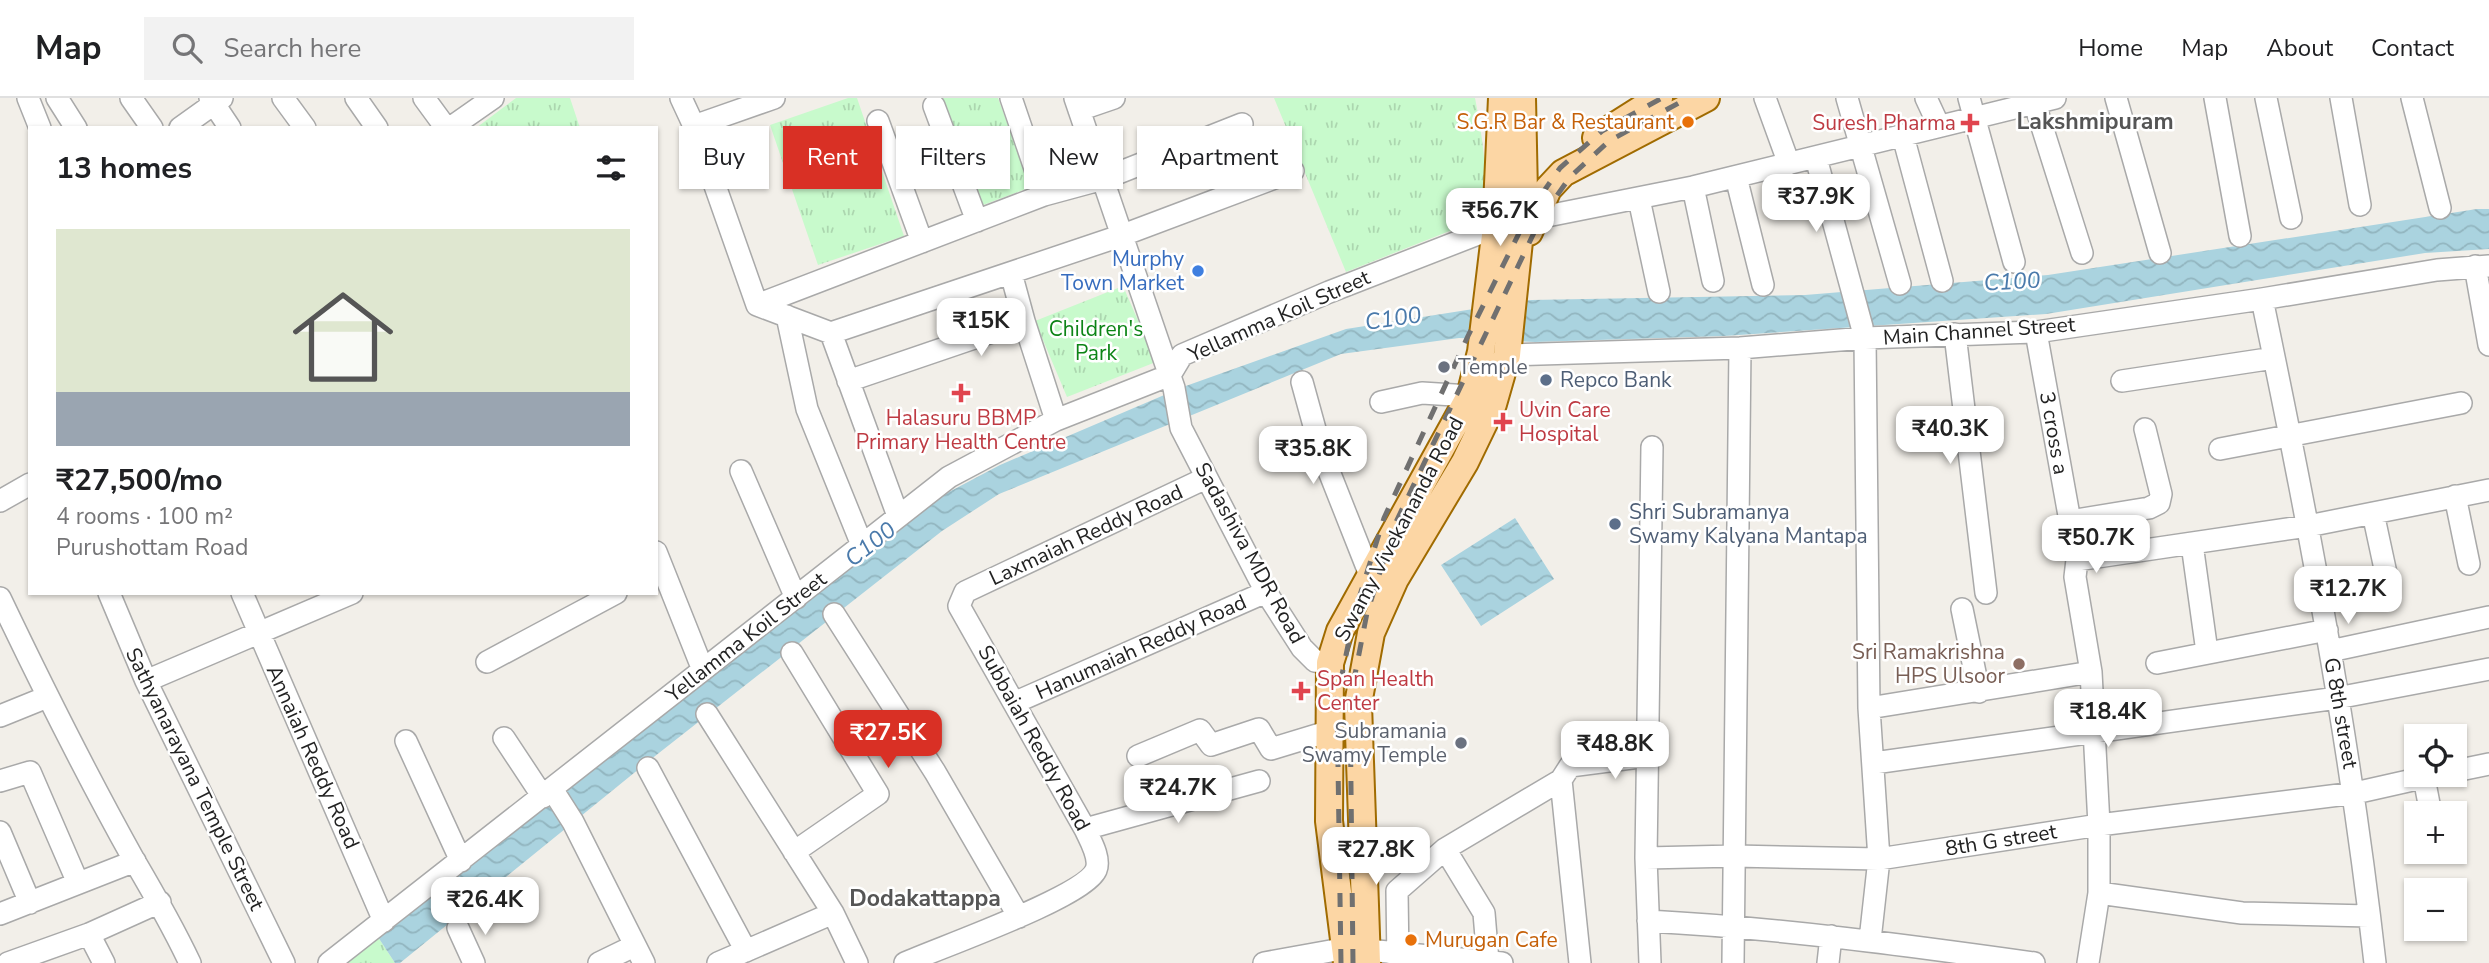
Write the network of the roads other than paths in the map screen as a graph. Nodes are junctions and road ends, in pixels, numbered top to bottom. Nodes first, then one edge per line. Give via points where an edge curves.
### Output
1 (28, 98) edge
2 (57, 98) edge
3 (131, 98) edge
4 (283, 98) edge
5 (356, 98) edge
6 (424, 98) edge
7 (493, 98) edge
8 (681, 98) edge
9 (774, 98) edge
10 (1011, 98) edge
11 (1114, 98) edge
12 (1502, 98) edge
13 (1522, 98) edge
14 (1660, 98) edge
15 (1706, 98) edge
16 (1765, 98) edge
17 (1847, 98) edge
18 (1926, 98) edge
19 (2116, 98) edge
20 (2215, 98) edge
21 (2266, 98) edge
22 (2341, 98) edge
23 (2412, 98) edge
24 (215, 100) edge
25 (2041, 100) edge
26 (1077, 104) edge
27 (934, 106) dead end
28 (1973, 108) edge
29 (878, 121) dead end
30 (1242, 124) dead end
31 (39, 126) edge
32 (75, 126) edge
33 (151, 126) edge
34 (182, 126) edge
35 (229, 126) edge
36 (304, 126) edge
37 (376, 126) edge
38 (446, 126) edge
39 (451, 126) edge
40 (694, 126) joint
41 (1085, 126) edge
42 (1939, 126) junction
43 (1903, 136) junction
44 (1861, 146) junction
45 (1816, 158) junction
46 (1789, 164) junction
47 (1123, 172) edge
48 (1736, 177) junction
49 (1693, 187) junction
50 (716, 189) edge
51 (1068, 189) edge
52 (1106, 189) edge
53 (1245, 189) edge
54 (1524, 194) junction
55 (1044, 195) junction
56 (1639, 199) junction
57 (2360, 205) dead end
58 (2440, 208) dead end
59 (2291, 218) dead end
60 (1532, 219) junction
61 (977, 221) junction
62 (1496, 227) junction
63 (1123, 235) junction
64 (2240, 236) dead end
65 (922, 243) junction
66 (1520, 251) junction
67 (2082, 253) dead end
68 (2160, 253) dead end
69 (2014, 262) dead end
70 (2482, 266) edge
71 (1011, 274) junction
72 (1713, 281) dead end
73 (1942, 281) dead end
74 (1900, 284) dead end
75 (1763, 285) dead end
76 (1501, 290) junction
77 (1659, 292) dead end
78 (2262, 299) junction
79 (757, 305) junction
80 (787, 316) junction
81 (1024, 321) junction
82 (1864, 332) junction
83 (2036, 332) junction
84 (831, 333) junction
85 (1955, 334) junction
86 (2489, 345) edge
87 (1740, 348) junction
88 (1508, 351) junction
89 (2274, 358) junction
90 (848, 381) junction
91 (1172, 381) junction
92 (2122, 381) dead end
93 (1302, 383) dead end
94 (1471, 397) junction
95 (1381, 402) dead end
96 (2462, 403) dead end
97 (1056, 420) junction
98 (2145, 429) dead end
99 (2288, 435) junction
100 (1652, 447) dead end
101 (2220, 449) dead end
102 (741, 471) dead end
103 (1206, 478) junction
104 (28, 485) edge
105 (2489, 490) edge
106 (2455, 496) junction
107 (0, 501) edge
108 (2373, 513) junction
109 (898, 516) junction
110 (2070, 521) junction
111 (2308, 526) junction
112 (2192, 544) junction
113 (862, 545) junction
114 (2077, 560) junction
115 (658, 564) edge
116 (2469, 564) dead end
117 (1370, 575) junction
118 (2387, 578) dead end
119 (965, 592) joint
120 (1266, 592) junction
121 (1986, 593) dead end
122 (110, 595) edge
123 (244, 595) edge
124 (347, 595) edge
125 (612, 595) edge
126 (0, 598) edge
127 (796, 598) junction
128 (1962, 609) dead end
129 (834, 614) dead end
130 (2489, 617) edge
131 (258, 631) junction
132 (1340, 631) junction
133 (1370, 637) junction
134 (2329, 641) junction
135 (2207, 652) junction
136 (792, 653) dead end
137 (488, 662) dead end
138 (1330, 663) junction
139 (2157, 663) dead end
140 (2489, 669) edge
141 (702, 670) junction
142 (2091, 673) junction
143 (146, 681) junction
144 (1979, 692) junction
145 (47, 697) junction
146 (2337, 698) junction
147 (1016, 702) junction
148 (1870, 708) junction
149 (707, 714) dead end
150 (0, 716) edge
151 (2095, 730) junction
152 (1330, 731) junction
153 (504, 738) dead end
154 (406, 741) dead end
155 (1138, 756) dead end
156 (1647, 756) junction
157 (1874, 763) junction
158 (2489, 764) edge
159 (648, 768) dead end
160 (2467, 769) edge
161 (1561, 780) junction
162 (0, 781) edge
163 (1259, 781) dead end
164 (2404, 782) edge
165 (2355, 793) junction
166 (551, 794) junction
167 (2099, 825) junction
168 (1086, 829) junction
169 (0, 832) edge
170 (1444, 849) junction
171 (794, 852) junction
172 (1735, 856) junction
173 (1646, 858) junction
174 (1879, 859) junction
175 (135, 861) junction
176 (461, 861) junction
177 (78, 883) junction
178 (2099, 893) junction
179 (160, 902) junction
180 (30, 903) junction
181 (833, 913) junction
182 (0, 914) edge
183 (2370, 916) junction
184 (1019, 917) junction
185 (384, 921) junction
186 (1648, 921) junction
187 (1733, 925) junction
188 (458, 928) dead end
189 (89, 934) junction
190 (1831, 936) junction
191 (1870, 940) junction
192 (746, 951) junction
193 (639, 954) edge
194 (1357, 956) edge
195 (45, 957) edge
196 (1397, 958) edge
197 (1650, 958) edge
198 (1495, 962) edge
199 (8, 963) edge
200 (104, 963) edge
201 (190, 963) edge
202 (284, 963) edge
203 (329, 963) edge
204 (474, 963) edge
205 (599, 963) edge
206 (718, 963) edge
207 (857, 963) edge
208 (905, 963) edge
209 (1264, 963) edge
210 (1580, 963) edge
211 (1734, 963) edge
212 (1828, 963) edge
213 (2034, 963) edge
214 (2088, 963) edge
215 (2375, 963) edge

1 - 31 street
2 - 32 street
3 - 33 street
4 - 36 street
5 - 37 street
6 - 38 street
7 - 39 street
8 - 40 street
9 - 40 street
10 - 55 street
11 - 26 street
12 - 62 main road, Swamy Vivekananda Road
13 - 54 main road, Swamy Vivekananda Road
14 - 54 main road via 1552,166
15 - 60 main road via 1563,173
16 - 46 street
17 - 44 street
18 - 42 street
19 - 68 street
20 - 64 street
21 - 59 street
22 - 57 street
23 - 58 street
24 - 34 street
24 - 35 street
25 - 28 street
25 - 67 street
26 - 41 street, Sadashiva MDR Road
27 - 61 street
28 - 42 street
28 - 69 street
29 - 65 street
30 - 47 street
42 - 43 street
43 - 44 street
43 - 73 street
44 - 45 street
44 - 74 street
45 - 46 street
45 - 82 street
46 - 48 street
48 - 49 street
48 - 75 street
49 - 56 street
49 - 72 street
50 - 79 street
51 - 55 street
52 - 63 street, Sadashiva MDR Road
53 - 63 street
54 - 62 main road
54 - 66 main road, Swamy Vivekananda Road
55 - 61 street
56 - 60 street
56 - 77 street
60 - 66 main road
61 - 65 street
62 - 76 main road, Swamy Vivekananda Road
62 - 91 street, Yellamma Koil Street via 1182,355
63 - 71 street
63 - 91 street, Sadashiva MDR Road
65 - 79 street
66 - 76 main road, Swamy Vivekananda Road
70 - 78 street, Main Channel Street
70 - 86 street
71 - 81 street
71 - 84 street
76 - 88 main road, Swamy Vivekananda Road
76 - 94 main road, Swamy Vivekananda Road
78 - 83 street, Main Channel Street
78 - 89 street, G 8th street
79 - 80 street
80 - 84 street
80 - 113 street via 807,409
81 - 90 street
81 - 97 street
82 - 85 street, Main Channel Street
82 - 87 street, Main Channel Street
82 - 148 street
83 - 85 street, Main Channel Street
83 - 110 street, 3 cross a
84 - 90 street
85 - 121 street
87 - 88 street, Main Channel Street
87 - 172 street
88 - 133 main road, Swamy Vivekananda Road via 1493,404 1475,442 1395,579
89 - 92 street
89 - 99 street, G 8th street
90 - 109 street
91 - 97 street, Yellamma Koil Street
91 - 103 street, Sadashiva MDR Road via 1181,428
93 - 117 street via 1321,451
94 - 95 street via 1422,393
94 - 117 main road, Swamy Vivekananda Road
96 - 99 street
97 - 109 street, Yellamma Koil Street via 949,477
98 - 110 street via 2161,494 2159,503
99 - 101 street
99 - 111 street, G 8th street
100 - 156 street
102 - 127 street
103 - 119 street, Laxmaiah Reddy Road
103 - 120 street, Sadashiva MDR Road
104 - 107 street
105 - 106 street
106 - 108 street
106 - 116 street
108 - 111 street
108 - 118 street
109 - 113 street, Yellamma Koil Street
110 - 114 street, 3 cross a
111 - 112 street
111 - 134 street, G 8th street
112 - 114 street
112 - 135 street
113 - 127 street, Yellamma Koil Street
114 - 142 street, 3 cross a via 2075,577
115 - 141 street
117 - 132 main road, Swamy Vivekananda Road
119 - 147 street, Subbaiah Reddy Road via 959,606
120 - 138 street, Sadashiva MDR Road via 1302,648 1315,661
120 - 147 street, Hanumaiah Reddy Road
122 - 143 street, Sathyanarayana Temple Street
123 - 131 street, Annaiah Reddy Road
124 - 131 street
125 - 137 street
126 - 145 street
127 - 141 street, Yellamma Koil Street
128 - 144 street
129 - 184 street via 935,772
130 - 134 street
131 - 143 street
131 - 185 street, Annaiah Reddy Road
132 - 133 main road
132 - 138 main road, Swamy Vivekananda Road
133 - 194 main road, Swamy Vivekananda Road via 1358,704
134 - 135 street
134 - 146 street, G 8th street
135 - 139 street
136 - 171 street via 878,794
138 - 152 main road, Swamy Vivekananda Road
140 - 146 street
141 - 166 street, Yellamma Koil Street
142 - 144 street
142 - 151 street, 3 cross a
143 - 202 street, Sathyanarayana Temple Street
144 - 148 street
145 - 150 street
145 - 175 street
146 - 151 street
146 - 165 street, G 8th street
147 - 168 street, Subbaiah Reddy Road
148 - 157 street
149 - 171 street
151 - 157 street
151 - 167 street, 3 cross a
152 - 155 street via 1271,749 1259,729 1211,745 1200,730
152 - 194 main road, Swamy Vivekananda Road via 1329,821
153 - 166 street
154 - 176 street
156 - 161 street via 1570,766
156 - 173 street
157 - 174 street
158 - 160 street
159 - 192 street
161 - 170 street
161 - 210 street
162 - 177 street via 30,772
163 - 168 street
164 - 165 street, 8th G street
165 - 167 street, 8th G street
165 - 183 street, G 8th street
166 - 176 street, Yellamma Koil Street
166 - 193 street via 573,822
167 - 174 street, 8th G street
167 - 178 street, 3 cross a
168 - 184 street, Subbaiah Reddy Road via 1098,862 1096,870 1083,884
169 - 180 street
170 - 196 street via 1397,891
170 - 198 street via 1483,912
171 - 181 street
172 - 173 street, 8th G street
172 - 174 street, 8th G street
172 - 187 street
173 - 186 street
174 - 191 street
175 - 177 street
175 - 179 street
176 - 185 street, Yellamma Koil Street
177 - 180 street
178 - 183 street via 2242,913
178 - 214 street, 3 cross a
179 - 189 street
179 - 201 street
180 - 182 street
181 - 192 street
181 - 207 street
183 - 215 street, G 8th street
184 - 208 street
185 - 203 street, Yellamma Koil Street
186 - 187 street
186 - 197 street
187 - 190 street
187 - 211 street
188 - 204 street
189 - 195 street
189 - 200 street
190 - 191 street
190 - 212 street
191 - 213 street
192 - 206 street
193 - 205 street
194 - 196 street
194 - 209 street
195 - 199 street
196 - 198 street

